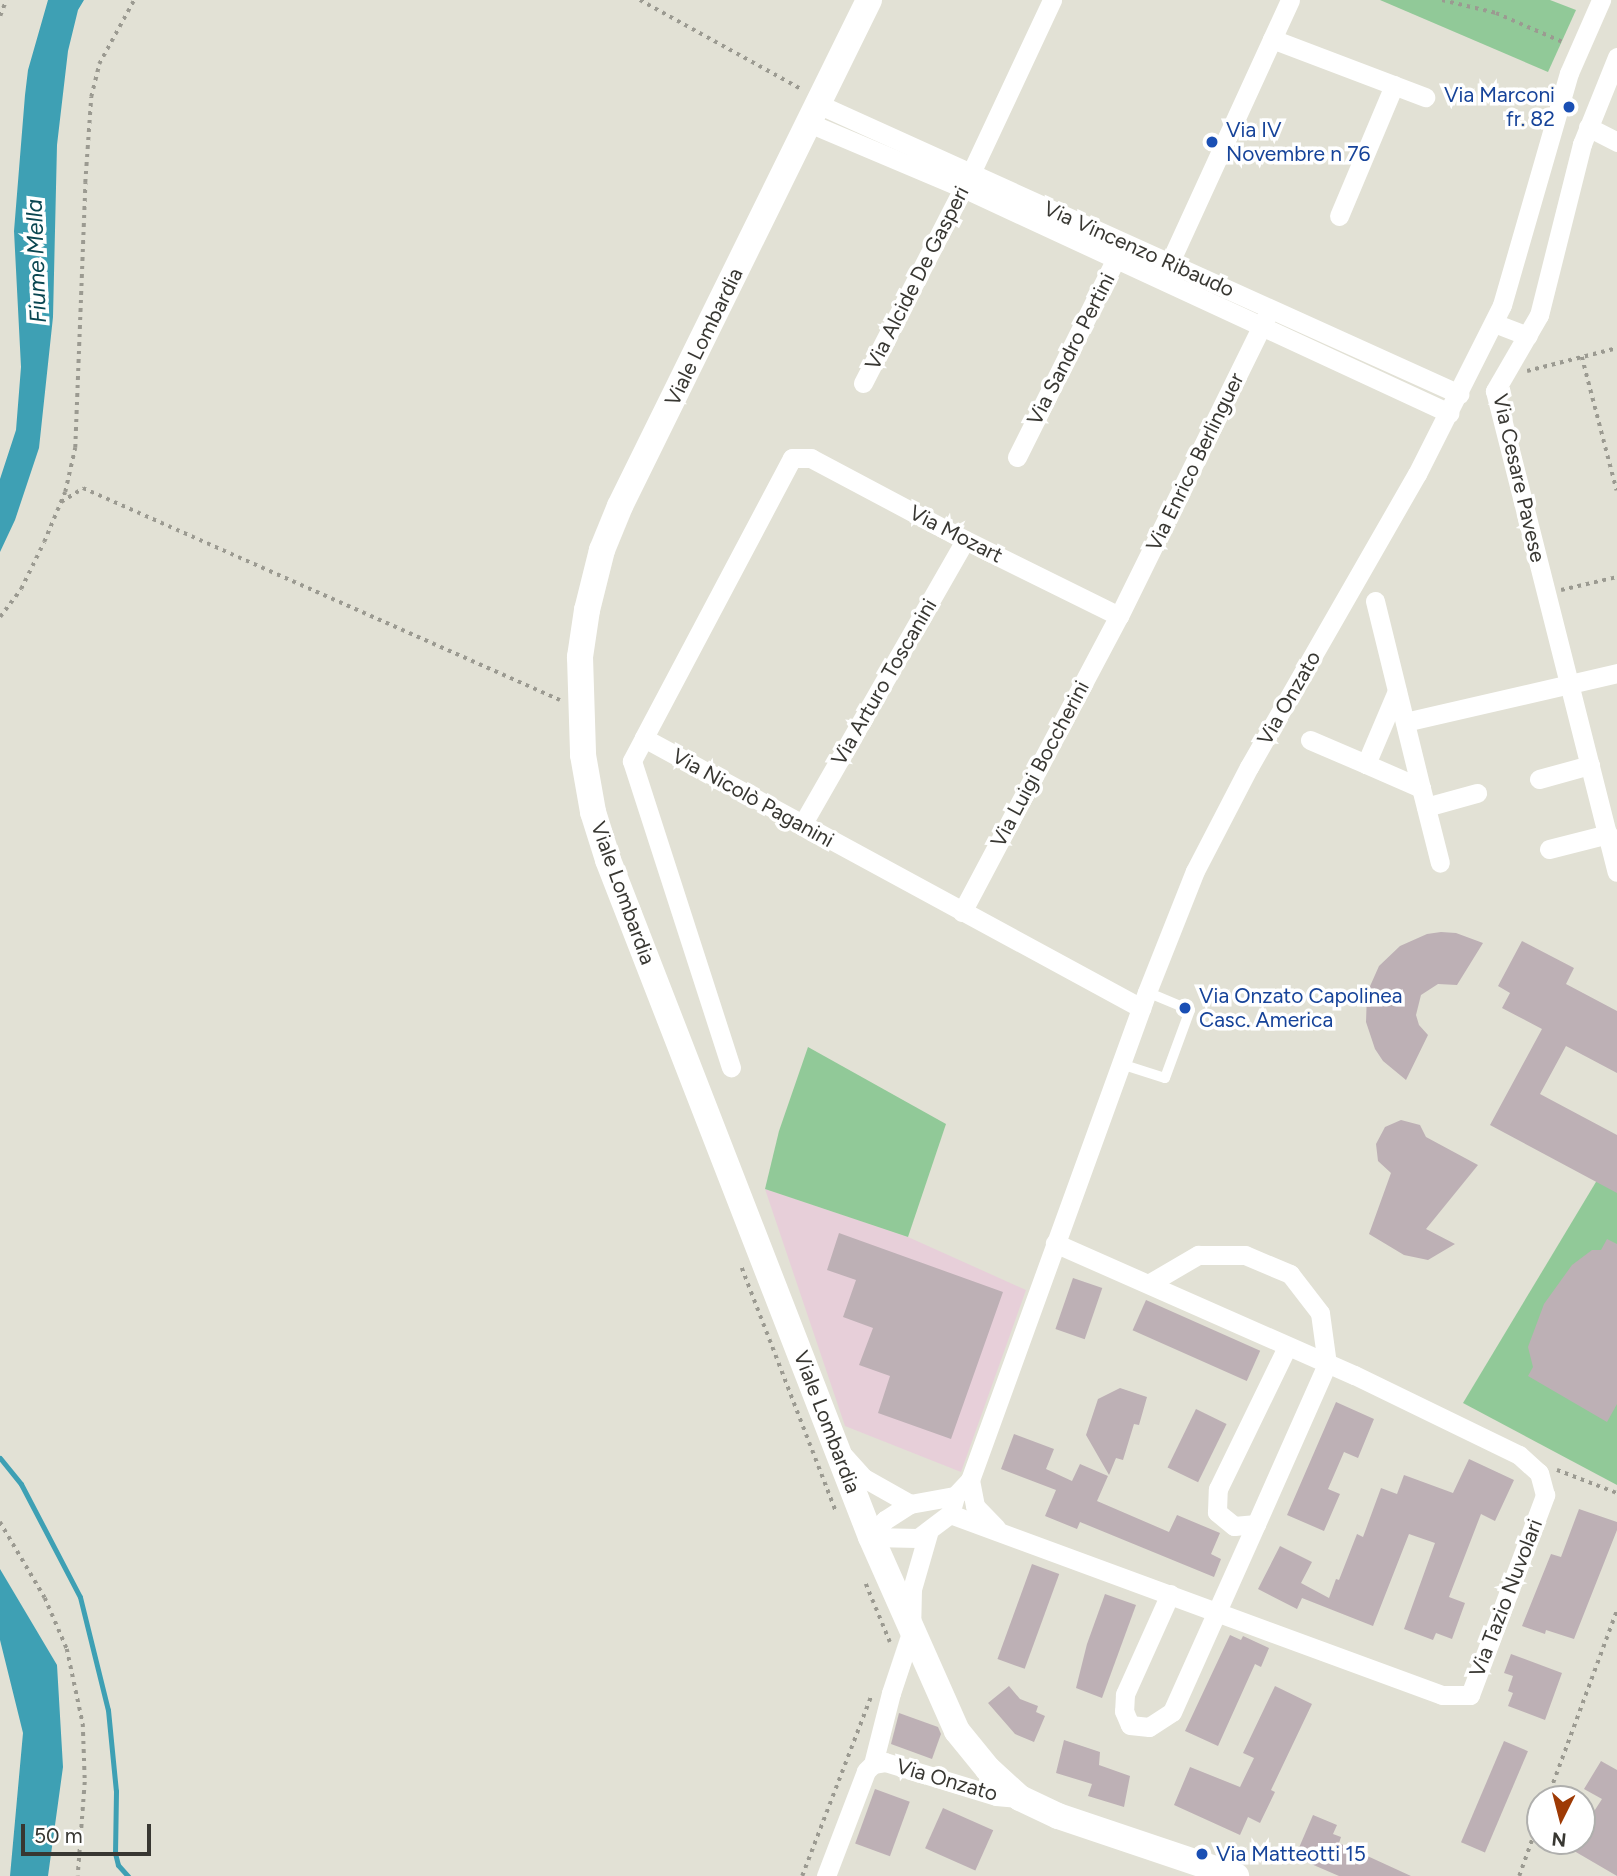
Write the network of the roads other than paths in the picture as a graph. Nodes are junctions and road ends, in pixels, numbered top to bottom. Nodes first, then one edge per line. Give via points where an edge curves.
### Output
1 (869, 0) edge
2 (1052, 0) edge
3 (1290, 0) edge
4 (1601, 0) edge
5 (1272, 38) junction
6 (1617, 57) edge
7 (1394, 85) junction
8 (1425, 97) dead end
9 (816, 109) junction
10 (1588, 127) junction
11 (1617, 142) edge
12 (967, 180) junction
13 (1339, 216) dead end
14 (1120, 250) junction
15 (1166, 271) junction
16 (1271, 308) junction
17 (1494, 323) junction
18 (1261, 326) junction
19 (1528, 336) junction
20 (863, 383) dead end
21 (1459, 394) junction
22 (1449, 413) junction
23 (1017, 457) dead end
24 (965, 540) junction
25 (1375, 601) dead end
26 (1119, 615) junction
27 (1617, 673) edge
28 (1569, 683) junction
29 (1397, 691) junction
30 (1405, 722) junction
31 (644, 738) junction
32 (1310, 740) dead end
33 (1366, 764) junction
34 (1590, 765) junction
35 (1539, 779) dead end
36 (1477, 793) dead end
37 (1424, 797) junction
38 (802, 825) junction
39 (1608, 834) junction
40 (1549, 849) dead end
41 (1440, 863) dead end
42 (1617, 872) edge
43 (961, 912) junction
44 (1144, 1000) junction
45 (1121, 1064) junction
46 (731, 1067) dead end
47 (1055, 1243) junction
48 (1150, 1283) junction
49 (1287, 1347) junction
50 (1327, 1364) junction
51 (837, 1448) junction
52 (970, 1480) junction
53 (910, 1504) junction
54 (952, 1505) junction
55 (1256, 1524) junction
56 (997, 1528) junction
57 (929, 1530) junction
58 (871, 1537) junction
59 (1170, 1594) junction
60 (1217, 1611) junction
61 (902, 1641) junction
62 (873, 1764) junction
63 (1020, 1798) junction
64 (826, 1876) edge
65 (1236, 1876) edge

1 - 9 street, Viale Lombardia
2 - 12 street, Via Alcide De Gasperi
3 - 5 street
4 - 17 street, Via Onzato via 1579,50
5 - 7 street
5 - 15 street
6 - 10 street, Via Cesare Pavese
7 - 8 street
7 - 13 street
9 - 12 street, Via Vincenzo Ribaudo
9 - 51 street, Viale Lombardia via 602,550 580,657 579,703 593,812 608,860
10 - 11 street
10 - 19 street, Via Cesare Pavese via 1539,315
12 - 14 street, Via Vincenzo Ribaudo
12 - 20 street, Via Alcide De Gasperi
14 - 15 street, Via Vincenzo Ribaudo
14 - 23 street, Via Sandro Pertini
15 - 16 street, Via Vincenzo Ribaudo
15 - 18 street, Via Vincenzo Ribaudo
16 - 18 street, Via Enrico Berlinguer
16 - 21 street, Via Vincenzo Ribaudo
17 - 19 street
17 - 21 street, Via Onzato
18 - 22 street, Via Vincenzo Ribaudo
18 - 26 street, Via Enrico Berlinguer
19 - 28 street, Via Cesare Pavese via 1495,391
21 - 22 street, Via Onzato
22 - 44 street, Via Onzato via 1249,767 1195,871
24 - 26 street, Via Mozart
24 - 31 street, Via Mozart via 811,458 792,458
24 - 38 street, Via Arturo Toscanini
25 - 29 street
26 - 43 street, Via Luigi Boccherini
27 - 28 street
28 - 30 street
28 - 34 street, Via Cesare Pavese
29 - 30 street
29 - 33 street
30 - 37 street
31 - 38 street, Via Nicolò Paganini
31 - 46 street via 632,761
32 - 33 street
33 - 37 street
34 - 35 street
34 - 39 street, Via Cesare Pavese
36 - 37 street
37 - 41 street
38 - 43 street, Via Nicolò Paganini
39 - 40 street
39 - 42 street, Via Cesare Pavese
43 - 44 street, Via Nicolò Paganini
44 - 45 street, Via Onzato
44 - 45 lane via 1191,1010 1165,1078
45 - 47 street, Via Onzato
47 - 48 street
47 - 52 street, Via Onzato
48 - 49 street
48 - 50 street via 1198,1255 1245,1255 1290,1274 1320,1312
49 - 50 street
49 - 55 street via 1218,1489 1217,1512 1234,1526
50 - 55 street
50 - 60 street, Via Tazio Nuvolari via 1519,1455 1539,1473 1545,1495 1470,1695 1442,1695
51 - 53 street via 864,1478
51 - 58 street, Viale Lombardia
52 - 54 street
52 - 56 street via 975,1506
53 - 54 street
53 - 58 street via 885,1520
54 - 56 street, Via Tazio Nuvolari
54 - 57 street
55 - 60 street
56 - 59 street, Via Tazio Nuvolari
57 - 58 street via 918,1538
57 - 61 street, Via Onzato
58 - 61 street, Viale Lombardia
59 - 60 street, Via Tazio Nuvolari
59 - 60 street via 1125,1694 1124,1711 1130,1725 1149,1727 1172,1712
61 - 62 street, Via Onzato
61 - 63 street, Viale Lombardia via 957,1731
62 - 63 street, Via Onzato via 885,1762 996,1796
62 - 64 street, Via Onzato via 866,1771
63 - 65 street, Viale Lombardia via 1058,1816

